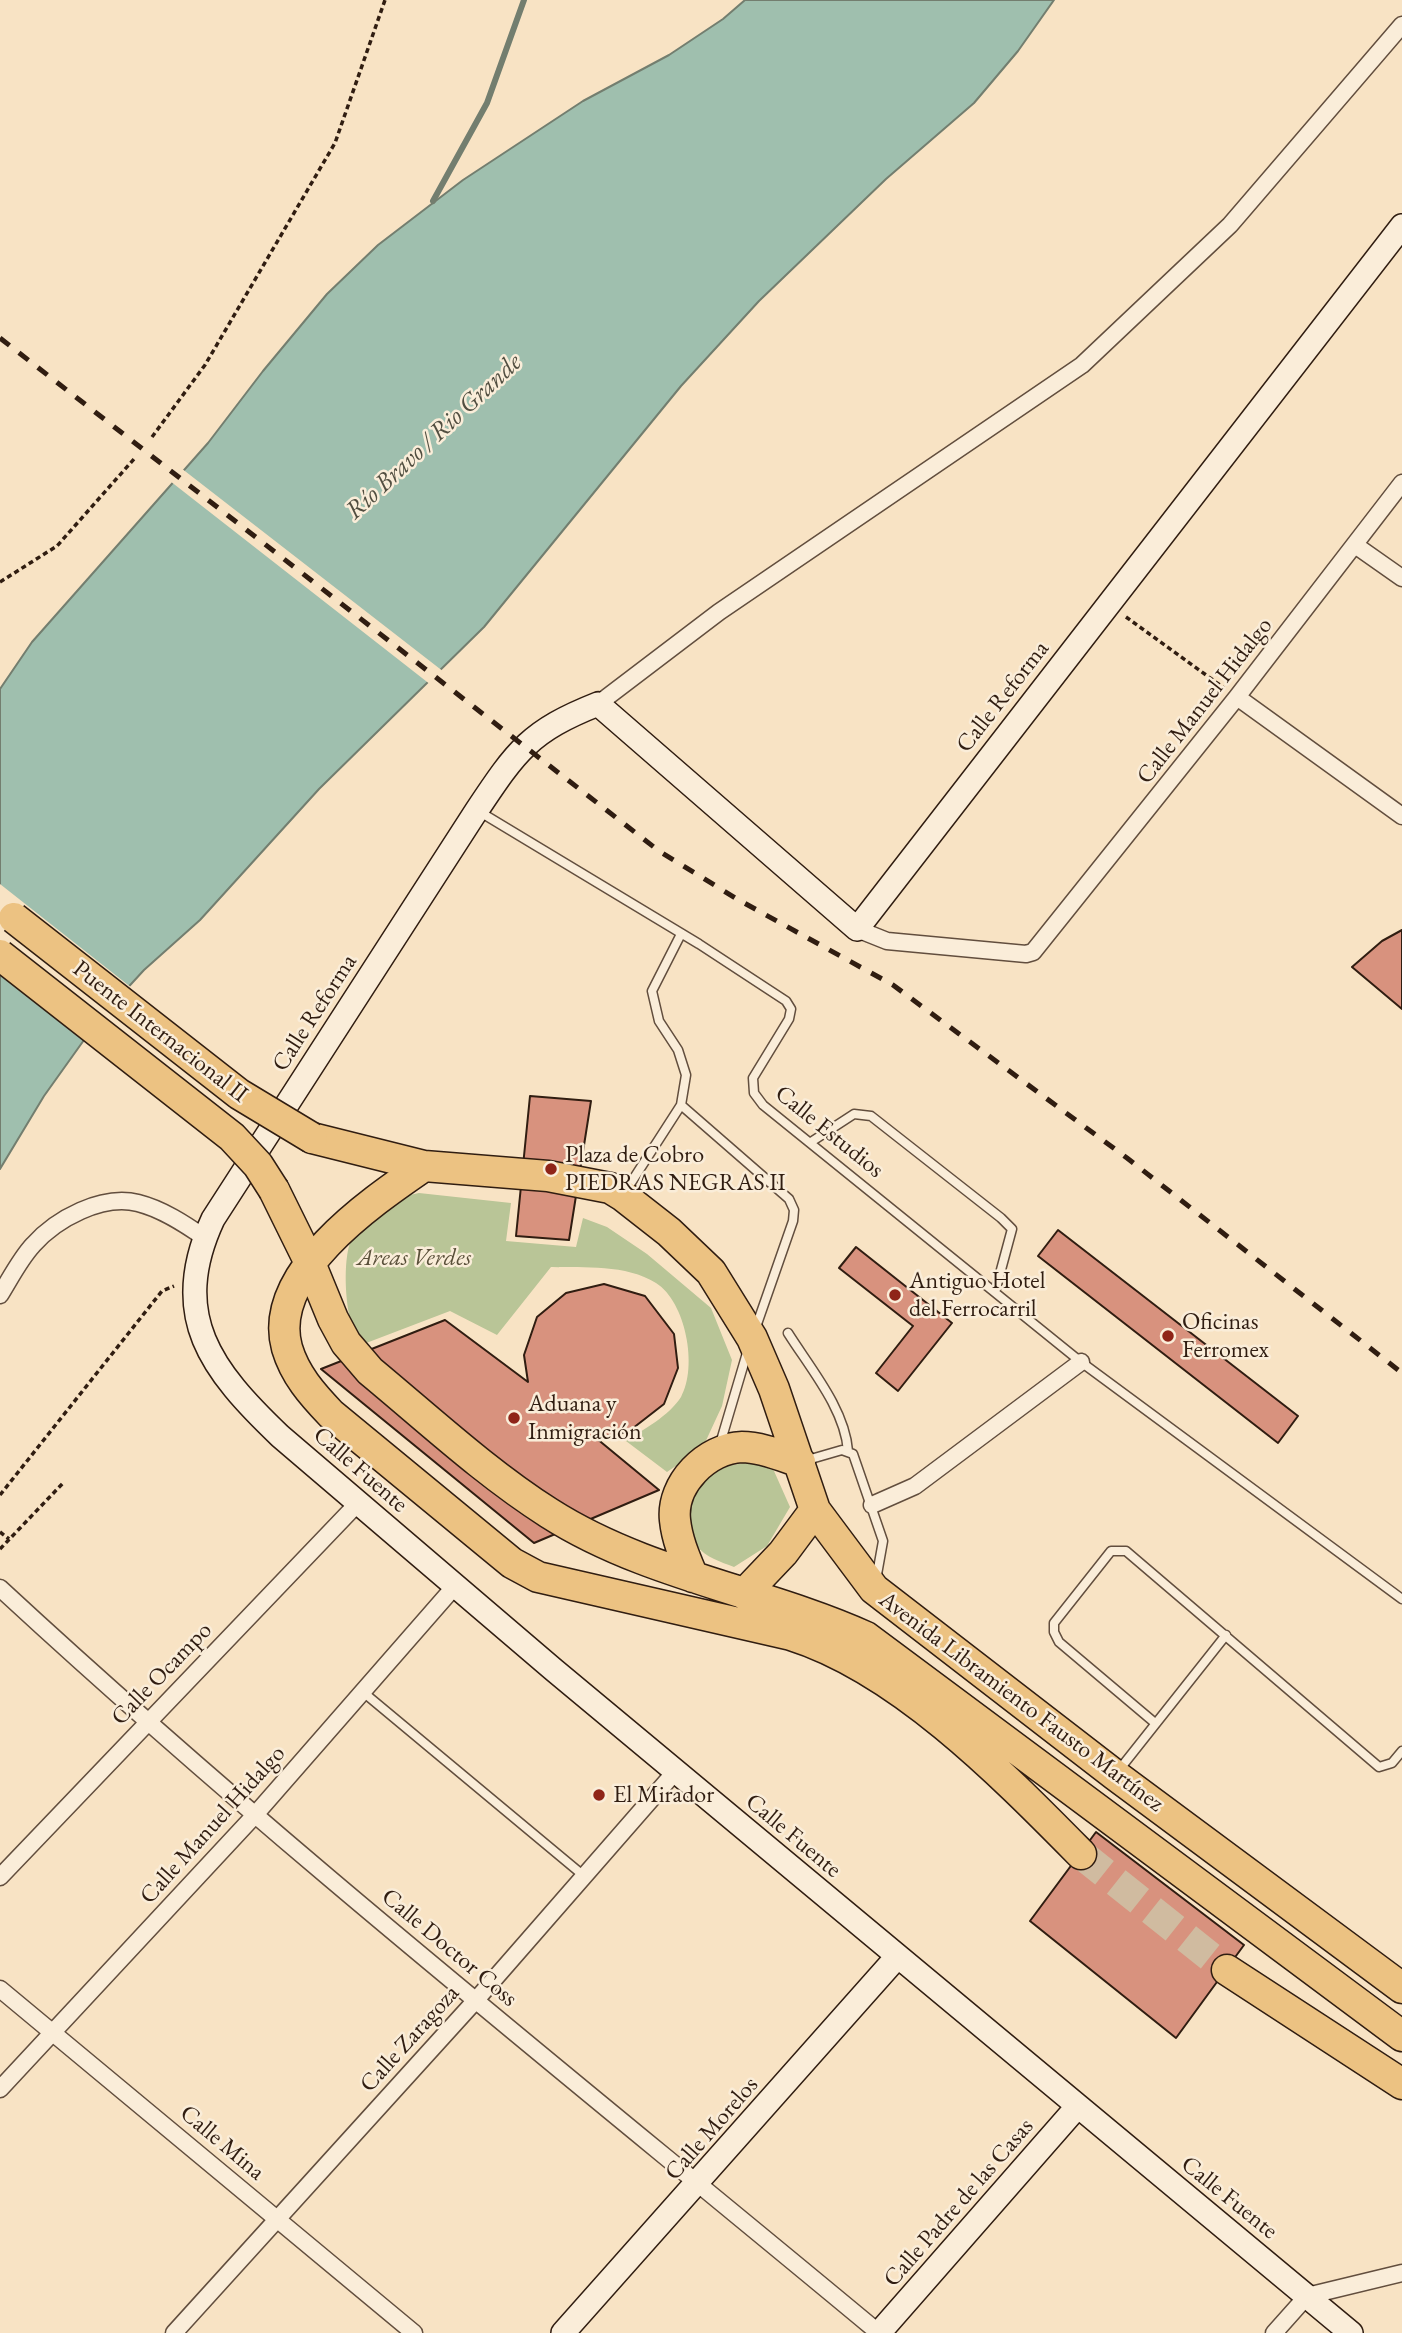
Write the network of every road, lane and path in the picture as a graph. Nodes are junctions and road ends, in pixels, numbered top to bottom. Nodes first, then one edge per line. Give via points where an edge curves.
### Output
1 (385, 0) edge
2 (1402, 25) edge
3 (1402, 226) edge
4 (152, 437) dead end
5 (134, 459) dead end
6 (1402, 483) edge
7 (1355, 545) junction
8 (1402, 578) edge
9 (0, 582) edge
10 (1108, 604) junction
11 (1237, 697) junction
12 (598, 704) junction
13 (477, 810) junction
14 (1402, 816) edge
15 (7, 913) edge
16 (857, 929) junction
17 (681, 934) junction
18 (0, 955) edge
19 (681, 1105) junction
20 (312, 1138) joint
21 (811, 1142) junction
22 (424, 1166) junction
23 (274, 1190) joint
24 (623, 1196) junction
25 (205, 1238) junction
26 (310, 1264) junction
27 (195, 1289) junction
28 (995, 1292) junction
29 (0, 1295) edge
30 (199, 1326) joint
31 (788, 1333) dead end
32 (752, 1338) junction
33 (1081, 1362) junction
34 (718, 1451) junction
35 (848, 1451) junction
36 (800, 1462) junction
37 (64, 1482) dead end
38 (0, 1495) edge
39 (358, 1503) junction
40 (872, 1505) junction
41 (815, 1510) junction
42 (0, 1532) edge
43 (9, 1539) junction
44 (0, 1549) edge
45 (693, 1577) junction
46 (455, 1586) junction
47 (0, 1588) edge
48 (874, 1589) junction
49 (744, 1594) junction
50 (1402, 1599) edge
51 (1226, 1635) junction
52 (363, 1692) junction
53 (146, 1723) junction
54 (1155, 1723) junction
55 (1402, 1751) edge
56 (676, 1772) junction
57 (1115, 1775) junction
58 (254, 1816) junction
59 (1080, 1854) tunnel mouth
60 (584, 1876) junction
61 (0, 1877) edge
62 (897, 1957) junction
63 (1227, 1970) tunnel mouth
64 (0, 1989) edge
65 (1402, 1989) edge
66 (475, 2000) junction
67 (52, 2032) junction
68 (1402, 2036) edge
69 (1402, 2084) edge
70 (0, 2089) edge
71 (1077, 2108) junction
72 (699, 2183) junction
73 (278, 2220) junction
74 (1402, 2273) edge
75 (1307, 2296) junction
76 (174, 2333) edge
77 (414, 2333) edge
78 (563, 2333) edge
79 (879, 2333) edge
80 (1274, 2333) edge
81 (1351, 2333) edge

1 - 4 path via 335,143 205,365
2 - 12 street via 1230,225 1082,365 719,612
3 - 10 street, Calle Reforma
5 - 9 path via 57,546
6 - 7 street, Calle Manuel Hidalgo
7 - 8 street
7 - 11 street, Calle Manuel Hidalgo
10 - 11 path
10 - 16 street, Calle Reforma
11 - 14 street
11 - 16 street, Calle Manuel Hidalgo via 1040,945 1026,954 887,941
12 - 13 street, Calle Reforma via 562,719 523,746
12 - 16 street
13 - 17 lane, Calle Estudios
13 - 25 street, Calle Reforma
15 - 20 highway, Puente Internacional II, bridge via 239,1094
17 - 19 lane via 652,991 659,1020 678,1049 686,1075
17 - 21 lane, Calle Estudios via 786,1001 791,1009 753,1078 754,1093
18 - 23 highway, Puente Internacional II, bridge via 232,1137
19 - 24 lane
19 - 32 lane via 789,1199 794,1209
20 - 22 highway, Avenida Libramiento Fausto Martínez
21 - 28 lane, Calle Estudios
21 - 28 lane via 854,1114 872,1116 1001,1218 1012,1229
22 - 24 highway, Avenida Libramiento Fausto Martínez via 548,1176 610,1188
22 - 26 highway via 361,1210
23 - 26 highway, Avenida Libramiento Fausto Martínez
24 - 32 highway, Avenida Libramiento Fausto Martínez via 711,1272
25 - 27 street, Calle Reforma
25 - 29 street via 140,1203 92,1206 66,1217 33,1245
26 - 45 highway, Avenida Libramiento Fausto Martínez via 346,1343 370,1371 550,1514
26 - 59 highway via 288,1307 285,1326 287,1346 309,1391 512,1563 569,1586 828,1647 863,1666 966,1745
27 - 30 street, Calle Reforma
27 - 38 path via 173,1286 162,1291
28 - 33 lane, Calle Estudios
30 - 39 street, Calle Fuente via 212,1362 242,1399
31 - 35 lane via 840,1418
32 - 34 lane
32 - 36 highway, Avenida Libramiento Fausto Martínez
33 - 40 street via 915,1486
33 - 50 lane, Calle Estudios
34 - 36 highway via 743,1447
34 - 45 highway via 682,1486 674,1516 679,1545
35 - 36 lane
35 - 40 lane
36 - 41 highway, Avenida Libramiento Fausto Martínez
37 - 43 path
39 - 46 street, Calle Fuente
39 - 53 street, Calle Ocampo
40 - 48 lane via 884,1548
41 - 48 highway, Avenida Libramiento Fausto Martínez
41 - 49 highway
42 - 43 path
43 - 44 path
45 - 49 highway, Avenida Libramiento Fausto Martínez
46 - 52 street, Calle Manuel Hidalgo
46 - 56 street, Calle Fuente
47 - 53 street, Calle Doctor Coss
48 - 57 highway, Avenida Libramiento Fausto Martínez
49 - 68 highway, Avenida Libramiento Fausto Martínez via 823,1617 866,1637
51 - 54 lane
51 - 54 lane via 1126,1551 1111,1551 1054,1623 1054,1632 1059,1642
51 - 55 lane via 1379,1767 1392,1763
52 - 58 street, Calle Manuel Hidalgo
52 - 60 lane
53 - 58 street, Calle Doctor Coss
53 - 61 street, Calle Ocampo
54 - 57 lane
56 - 60 street, Calle Zaragoza
56 - 62 street, Calle Fuente
57 - 65 highway, Avenida Libramiento Fausto Martínez
58 - 66 street, Calle Doctor Coss
58 - 67 street, Calle Manuel Hidalgo
60 - 66 street, Calle Zaragoza
62 - 71 street, Calle Fuente
62 - 72 street, Calle Morelos
63 - 69 highway
64 - 67 street, Calle Mina
66 - 72 street, Calle Doctor Coss
66 - 73 street, Calle Zaragoza
67 - 70 street, Calle Manuel Hidalgo
67 - 73 street, Calle Mina
71 - 75 street, Calle Fuente
71 - 79 street, Calle Padre de las Casas
72 - 78 street, Calle Morelos
72 - 79 street, Calle Doctor Coss
73 - 76 street, Calle Zaragoza
73 - 77 street, Calle Mina
74 - 75 street
75 - 80 street
75 - 81 street, Calle Fuente

